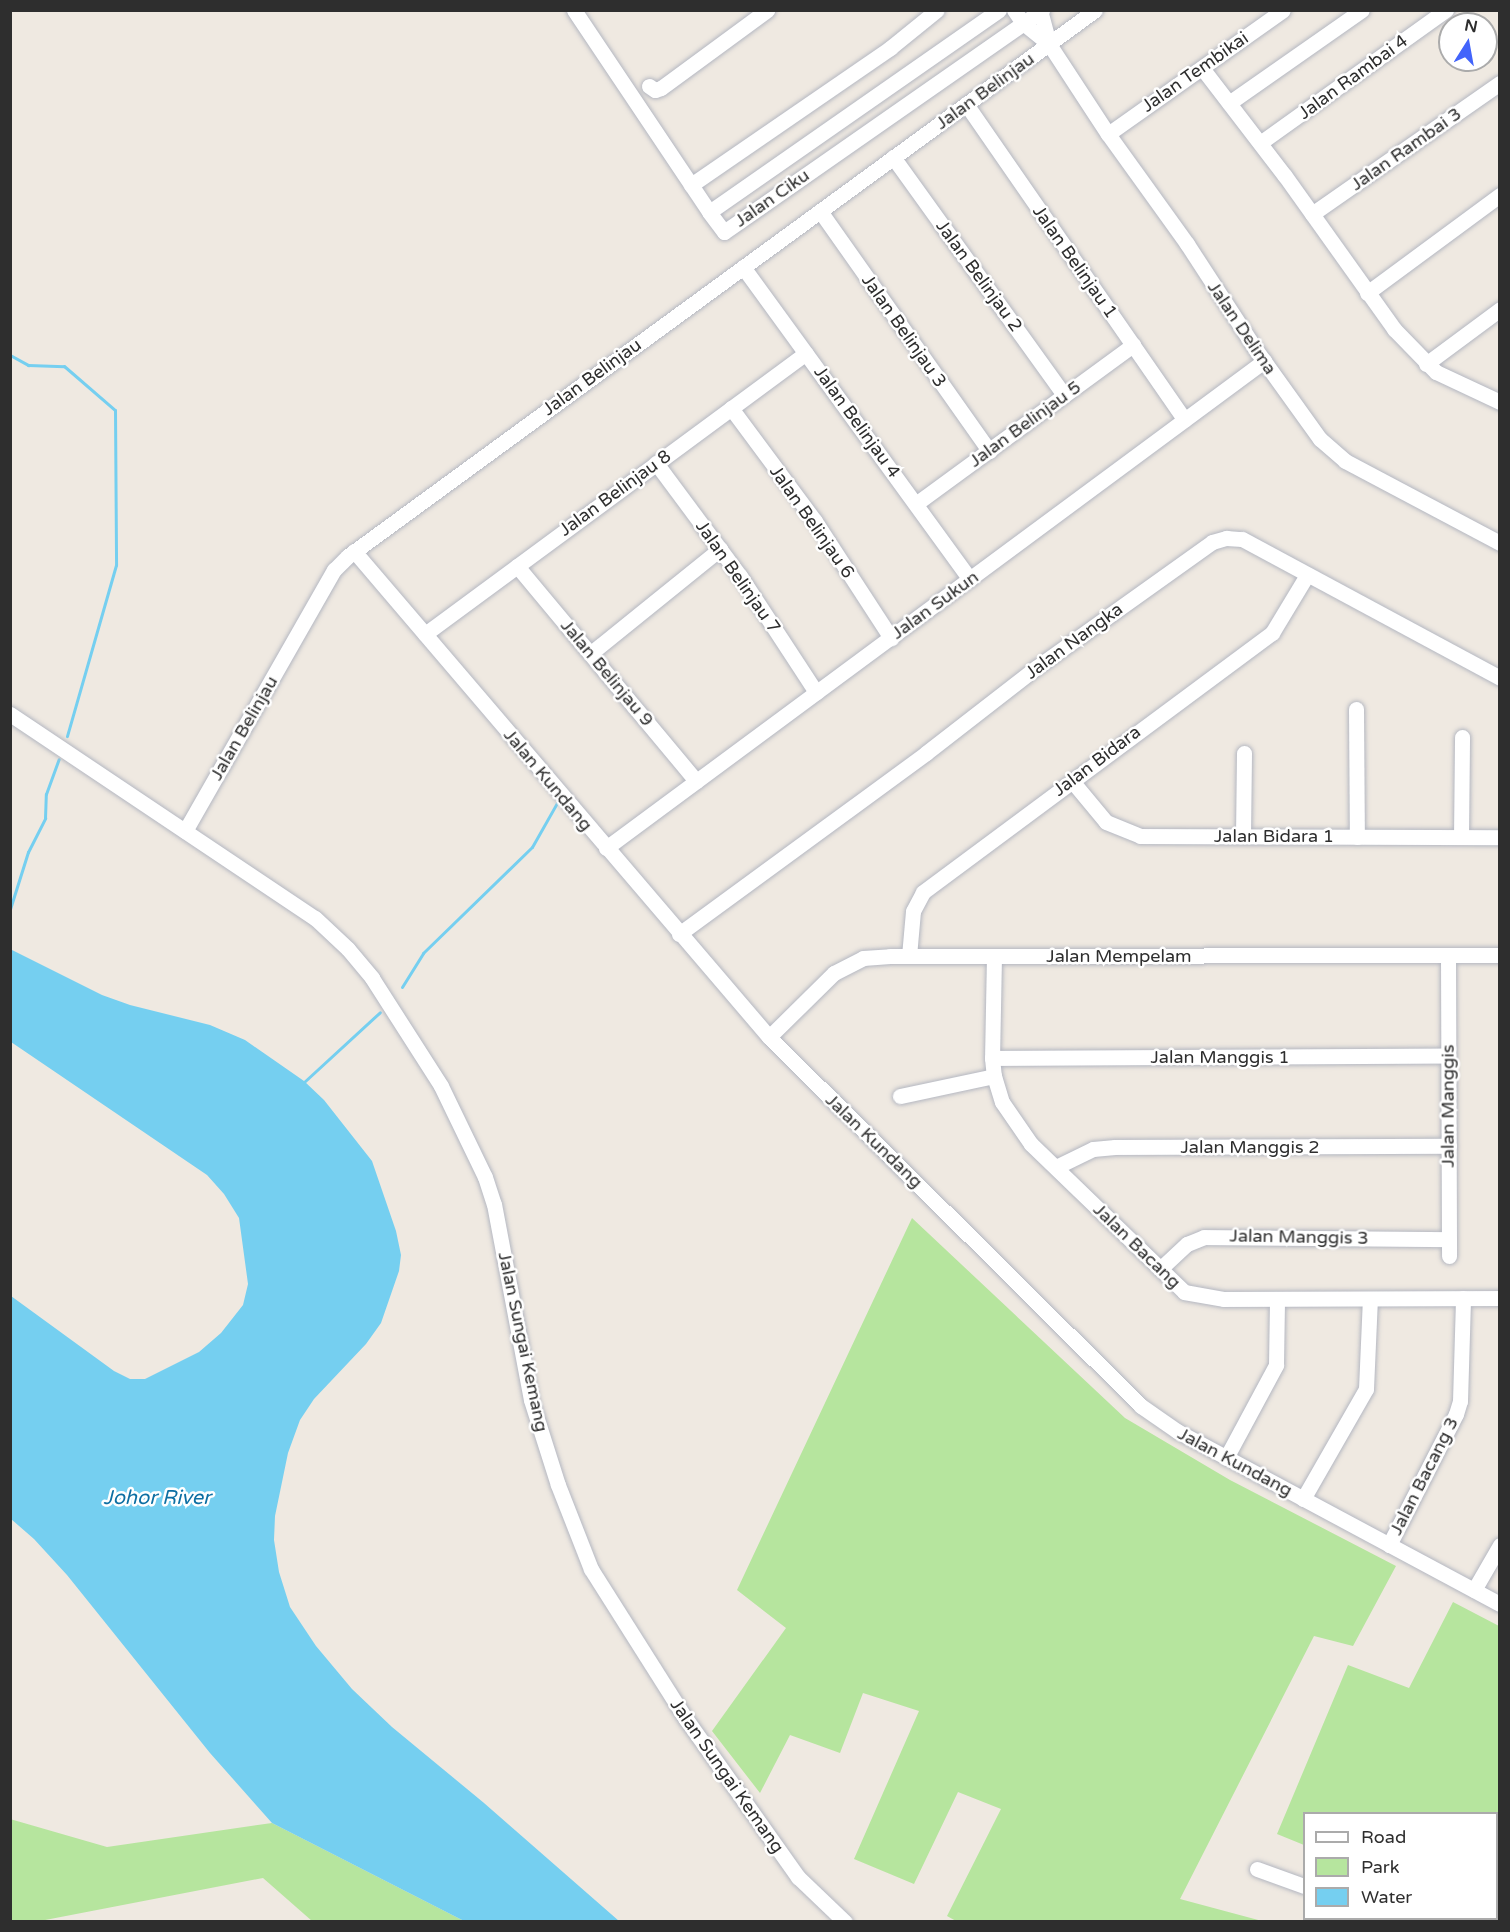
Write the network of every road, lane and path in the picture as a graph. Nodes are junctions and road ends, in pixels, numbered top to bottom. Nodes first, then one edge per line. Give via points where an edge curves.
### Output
1 (767, 10) edge
2 (937, 10) edge
3 (980, 10) edge
4 (999, 10) edge
5 (1014, 10) edge
6 (1095, 10) edge
7 (1283, 10) edge
8 (1362, 10) edge
9 (1446, 10) edge
10 (1041, 11) edge
11 (582, 13) edge
12 (1023, 23) junction
13 (972, 29) junction
14 (1049, 44) junction
15 (1202, 68) junction
16 (1500, 82) edge
17 (649, 86) dead end
18 (1229, 103) junction
19 (966, 104) junction
20 (1108, 134) junction
21 (1260, 143) junction
22 (893, 158) junction
23 (691, 185) junction
24 (1500, 195) edge
25 (820, 211) junction
26 (709, 212) junction
27 (1312, 214) junction
28 (743, 267) junction
29 (1367, 293) junction
30 (1500, 309) edge
31 (1133, 345) junction
32 (806, 353) junction
33 (1264, 361) junction
34 (1426, 364) junction
35 (1064, 395) junction
36 (1500, 402) edge
37 (731, 408) junction
38 (1185, 420) junction
39 (989, 451) junction
40 (656, 463) junction
41 (917, 503) junction
42 (1500, 543) edge
43 (720, 549) junction
44 (354, 551) junction
45 (517, 566) junction
46 (1307, 575) junction
47 (970, 579) junction
48 (425, 634) junction
49 (891, 638) junction
50 (591, 653) junction
51 (1500, 678) edge
52 (816, 692) junction
53 (1356, 709) dead end
54 (10, 714) edge
55 (1462, 737) dead end
56 (1244, 753) dead end
57 (696, 781) junction
58 (1072, 781) junction
59 (185, 831) junction
60 (1243, 836) junction
61 (1358, 837) junction
62 (1461, 837) junction
63 (1500, 837) edge
64 (606, 848) junction
65 (679, 934) junction
66 (1500, 955) edge
67 (909, 956) junction
68 (994, 956) junction
69 (1448, 956) junction
70 (769, 1037) junction
71 (1448, 1056) junction
72 (992, 1058) junction
73 (994, 1076) junction
74 (900, 1096) dead end
75 (1449, 1146) junction
76 (1056, 1167) junction
77 (1449, 1239) junction
78 (1449, 1256) dead end
79 (1160, 1269) junction
80 (1463, 1298) junction
81 (1500, 1298) edge
82 (1277, 1299) junction
83 (1370, 1299) junction
84 (1226, 1458) junction
85 (1303, 1499) junction
86 (1389, 1545) junction
87 (1500, 1545) edge
88 (1474, 1590) junction
89 (1500, 1604) edge
90 (1257, 1869) dead end
91 (1303, 1885) edge
92 (845, 1922) edge

1 - 17 street via 661,88
2 - 23 street via 890,48
3 - 13 street
4 - 13 street, Jalan Ciku
5 - 12 street, Jalan Delima
6 - 14 street, Jalan Belinjau
7 - 15 street, Jalan Tembikai
8 - 18 street
9 - 21 street, Jalan Rambai 4
10 - 12 street, Jalan Ciku
10 - 14 street, Jalan Delima
11 - 23 street
12 - 14 street, Jalan Delima
12 - 26 street, Jalan Ciku via 724,232
13 - 26 street, Jalan Ciku
14 - 19 street, Jalan Belinjau
14 - 20 street, Jalan Delima
15 - 18 street
15 - 20 street, Jalan Tembikai
16 - 27 street, Jalan Rambai 3
18 - 21 street
19 - 22 street, Jalan Belinjau
19 - 31 street, Jalan Belinjau 1
20 - 33 street, Jalan Delima
21 - 27 street
22 - 25 street, Jalan Belinjau
22 - 35 street, Jalan Belinjau 2
23 - 26 street
24 - 29 street
25 - 28 street, Jalan Belinjau
25 - 39 street, Jalan Belinjau 3
27 - 29 street
28 - 32 street, Jalan Belinjau 4
28 - 44 street, Jalan Belinjau
29 - 34 street
30 - 34 street
31 - 35 street, Jalan Belinjau 5
31 - 38 street, Jalan Belinjau 1
32 - 37 street, Jalan Belinjau 8
32 - 41 street, Jalan Belinjau 4
33 - 38 street, Jalan Sukun
33 - 42 street, Jalan Delima via 1330,451
34 - 36 street
35 - 39 street, Jalan Belinjau 5
37 - 40 street, Jalan Belinjau 8
37 - 49 street, Jalan Belinjau 6 via 815,521
38 - 47 street, Jalan Sukun
39 - 41 street, Jalan Belinjau 5
40 - 43 street, Jalan Belinjau 7
40 - 45 street, Jalan Belinjau 8
41 - 47 street, Jalan Belinjau 4
43 - 50 street
43 - 52 street, Jalan Belinjau 7
44 - 48 street, Jalan Kundang
44 - 59 street, Jalan Belinjau via 334,570
45 - 48 street, Jalan Belinjau 8
45 - 50 street, Jalan Belinjau 9
46 - 51 street, Jalan Nangka
46 - 58 street, Jalan Bidara via 1272,633
46 - 65 street, Jalan Nangka via 1242,539 1212,542
47 - 49 street, Jalan Sukun
48 - 64 street, Jalan Kundang
49 - 52 street, Jalan Sukun
50 - 57 street, Jalan Belinjau 9
52 - 57 street, Jalan Sukun
53 - 61 street
54 - 59 street, Jalan Sungai Kemang
55 - 62 street
56 - 60 street
57 - 64 street, Jalan Sukun
58 - 60 street, Jalan Bidara 1 via 1106,822 1140,836
58 - 67 street, Jalan Bidara via 922,892 913,911
59 - 92 street, Jalan Sungai Kemang via 315,918 348,949 372,978 441,1086 494,1204 531,1400 591,1569 686,1719 791,1868
60 - 61 street, Jalan Bidara 1
61 - 62 street, Jalan Bidara 1
62 - 63 street, Jalan Bidara 1
64 - 65 street, Jalan Kundang
65 - 70 street, Jalan Kundang
66 - 69 street, Jalan Mempelam
67 - 68 street, Jalan Mempelam
67 - 70 street, Jalan Mempelam via 862,958 834,972
68 - 69 street, Jalan Mempelam
68 - 72 street, Jalan Bacang
69 - 71 street, Jalan Manggis
70 - 84 street, Jalan Kundang via 1141,1406 1167,1426
71 - 72 street, Jalan Manggis 1
71 - 75 street, Jalan Manggis
72 - 73 street, Jalan Bacang
73 - 74 street
73 - 76 street, Jalan Bacang via 1002,1102 1031,1144
75 - 76 street, Jalan Manggis 2 via 1114,1147 1093,1149
75 - 77 street, Jalan Manggis
76 - 79 street, Jalan Bacang
77 - 78 street, Jalan Manggis
77 - 79 street, Jalan Manggis 3 via 1204,1237 1187,1244
79 - 82 street, Jalan Bacang via 1184,1292 1224,1299
80 - 81 street, Jalan Bacang
80 - 83 street, Jalan Bacang
80 - 86 street, Jalan Bacang 3 via 1460,1401
82 - 83 street, Jalan Bacang
82 - 84 street via 1276,1365
83 - 85 street via 1366,1389
84 - 85 street, Jalan Kundang
85 - 86 street, Jalan Kundang
86 - 88 street, Jalan Kundang
87 - 88 street
88 - 89 street, Jalan Kundang
90 - 91 street

